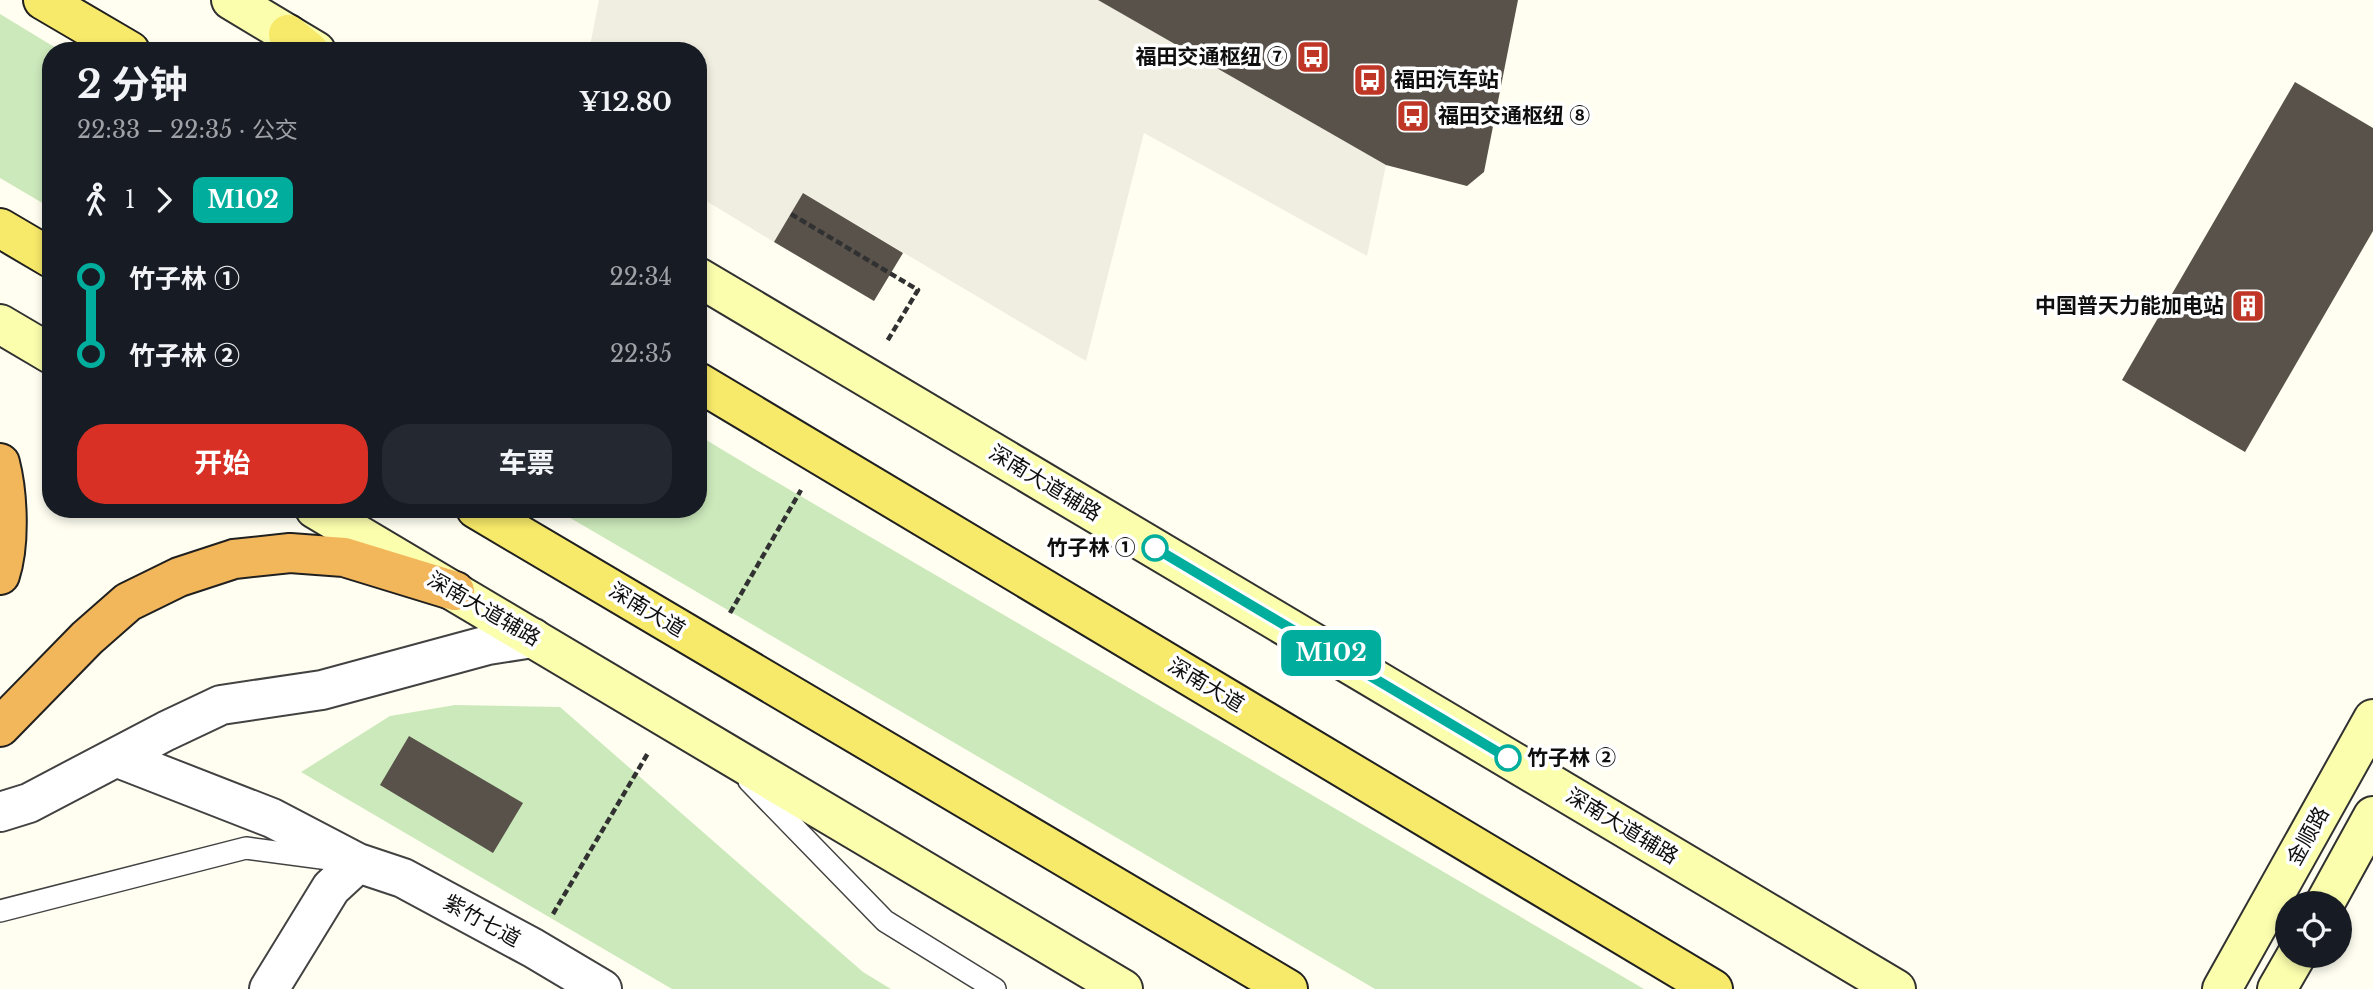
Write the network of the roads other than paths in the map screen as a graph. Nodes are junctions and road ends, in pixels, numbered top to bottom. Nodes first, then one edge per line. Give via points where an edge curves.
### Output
1 (43, 0) edge
2 (231, 0) edge
3 (115, 42) edge
4 (299, 42) edge
5 (0, 228) edge
6 (42, 253) edge
7 (0, 260) edge
8 (42, 270) edge
9 (707, 282) edge
10 (0, 324) edge
11 (42, 349) edge
12 (707, 379) edge
13 (707, 387) edge
14 (749, 412) junction
15 (0, 463) edge
16 (330, 518) edge
17 (491, 518) edge
18 (0, 575) edge
19 (455, 592) junction
20 (533, 638) junction
21 (2373, 719) edge
22 (0, 727) edge
23 (713, 744) junction
24 (118, 758) junction
25 (0, 812) edge
26 (2373, 816) edge
27 (358, 863) junction
28 (2332, 891) edge
29 (0, 911) edge
30 (2289, 968) edge
31 (269, 989) edge
32 (602, 989) edge
33 (995, 989) edge
34 (1123, 989) edge
35 (1288, 989) edge
36 (1713, 989) edge
37 (1896, 989) edge
38 (2222, 989) edge
39 (2277, 989) edge

1 - 3 main road
2 - 4 main road
5 - 6 main road
7 - 8 main road
9 - 37 main road, 深南大道辅路
10 - 11 main road
12 - 14 main road
13 - 14 main road, 深南大道
14 - 36 main road, 深南大道
15 - 18 highway via 6,521
16 - 19 main road, 深南大道辅路
17 - 35 main road, 深南大道
19 - 20 main road, 深南大道辅路
19 - 22 highway via 344,557 289,553 234,559 179,576 128,602
20 - 23 main road, 深南大道辅路
20 - 24 street via 488,645 322,690 221,705
21 - 38 main road, 金顺路
23 - 33 lane via 885,921
23 - 34 main road, 深南大道辅路
24 - 25 street via 29,803
24 - 27 street, 紫竹七道 via 272,818
26 - 28 main road
27 - 29 lane via 246,848
27 - 31 street via 331,888
27 - 32 street, 紫竹七道 via 403,878
30 - 39 main road

